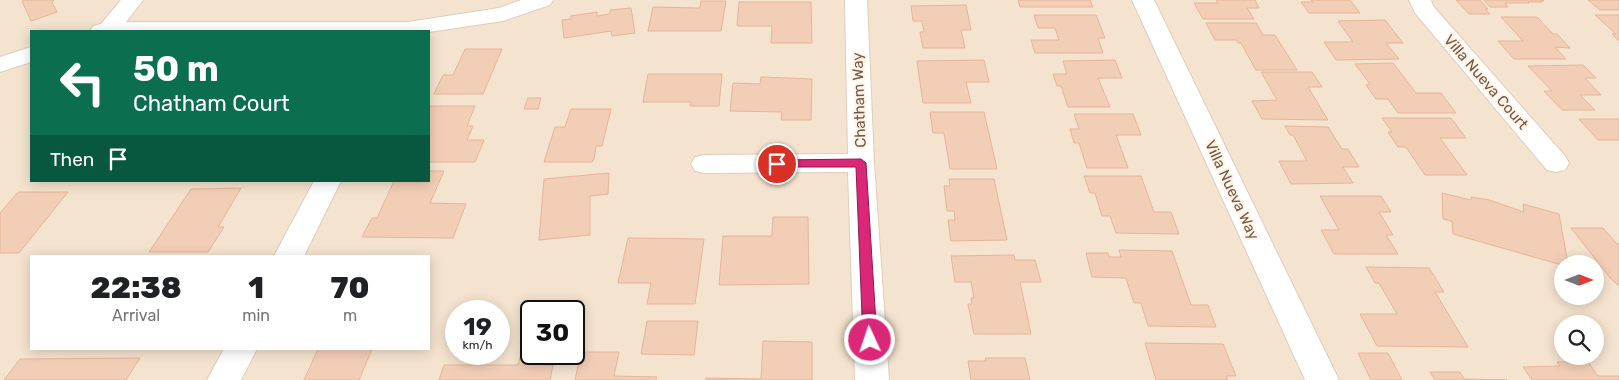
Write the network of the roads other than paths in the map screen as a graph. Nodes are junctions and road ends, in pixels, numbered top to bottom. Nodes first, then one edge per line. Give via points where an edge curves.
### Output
1 (132, 0) edge
2 (542, 0) edge
3 (856, 0) edge
4 (1143, 0) edge
5 (1420, 0) edge
6 (105, 30) edge
7 (408, 30) edge
8 (30, 54) edge
9 (0, 65) edge
10 (861, 163) junction
11 (1556, 163) dead end
12 (704, 164) dead end
13 (327, 182) edge
14 (290, 255) edge
15 (240, 350) edge
16 (224, 380) edge
17 (872, 380) edge
18 (1322, 380) edge

1 - 6 street
2 - 7 street via 503,14
3 - 10 street, Chatham Way
4 - 18 street, Villa Nueva Way
5 - 11 street, Villa Nueva Court via 1423,8
6 - 7 street
8 - 9 street
10 - 12 street
10 - 17 street, Chatham Way
13 - 14 street
15 - 16 street

